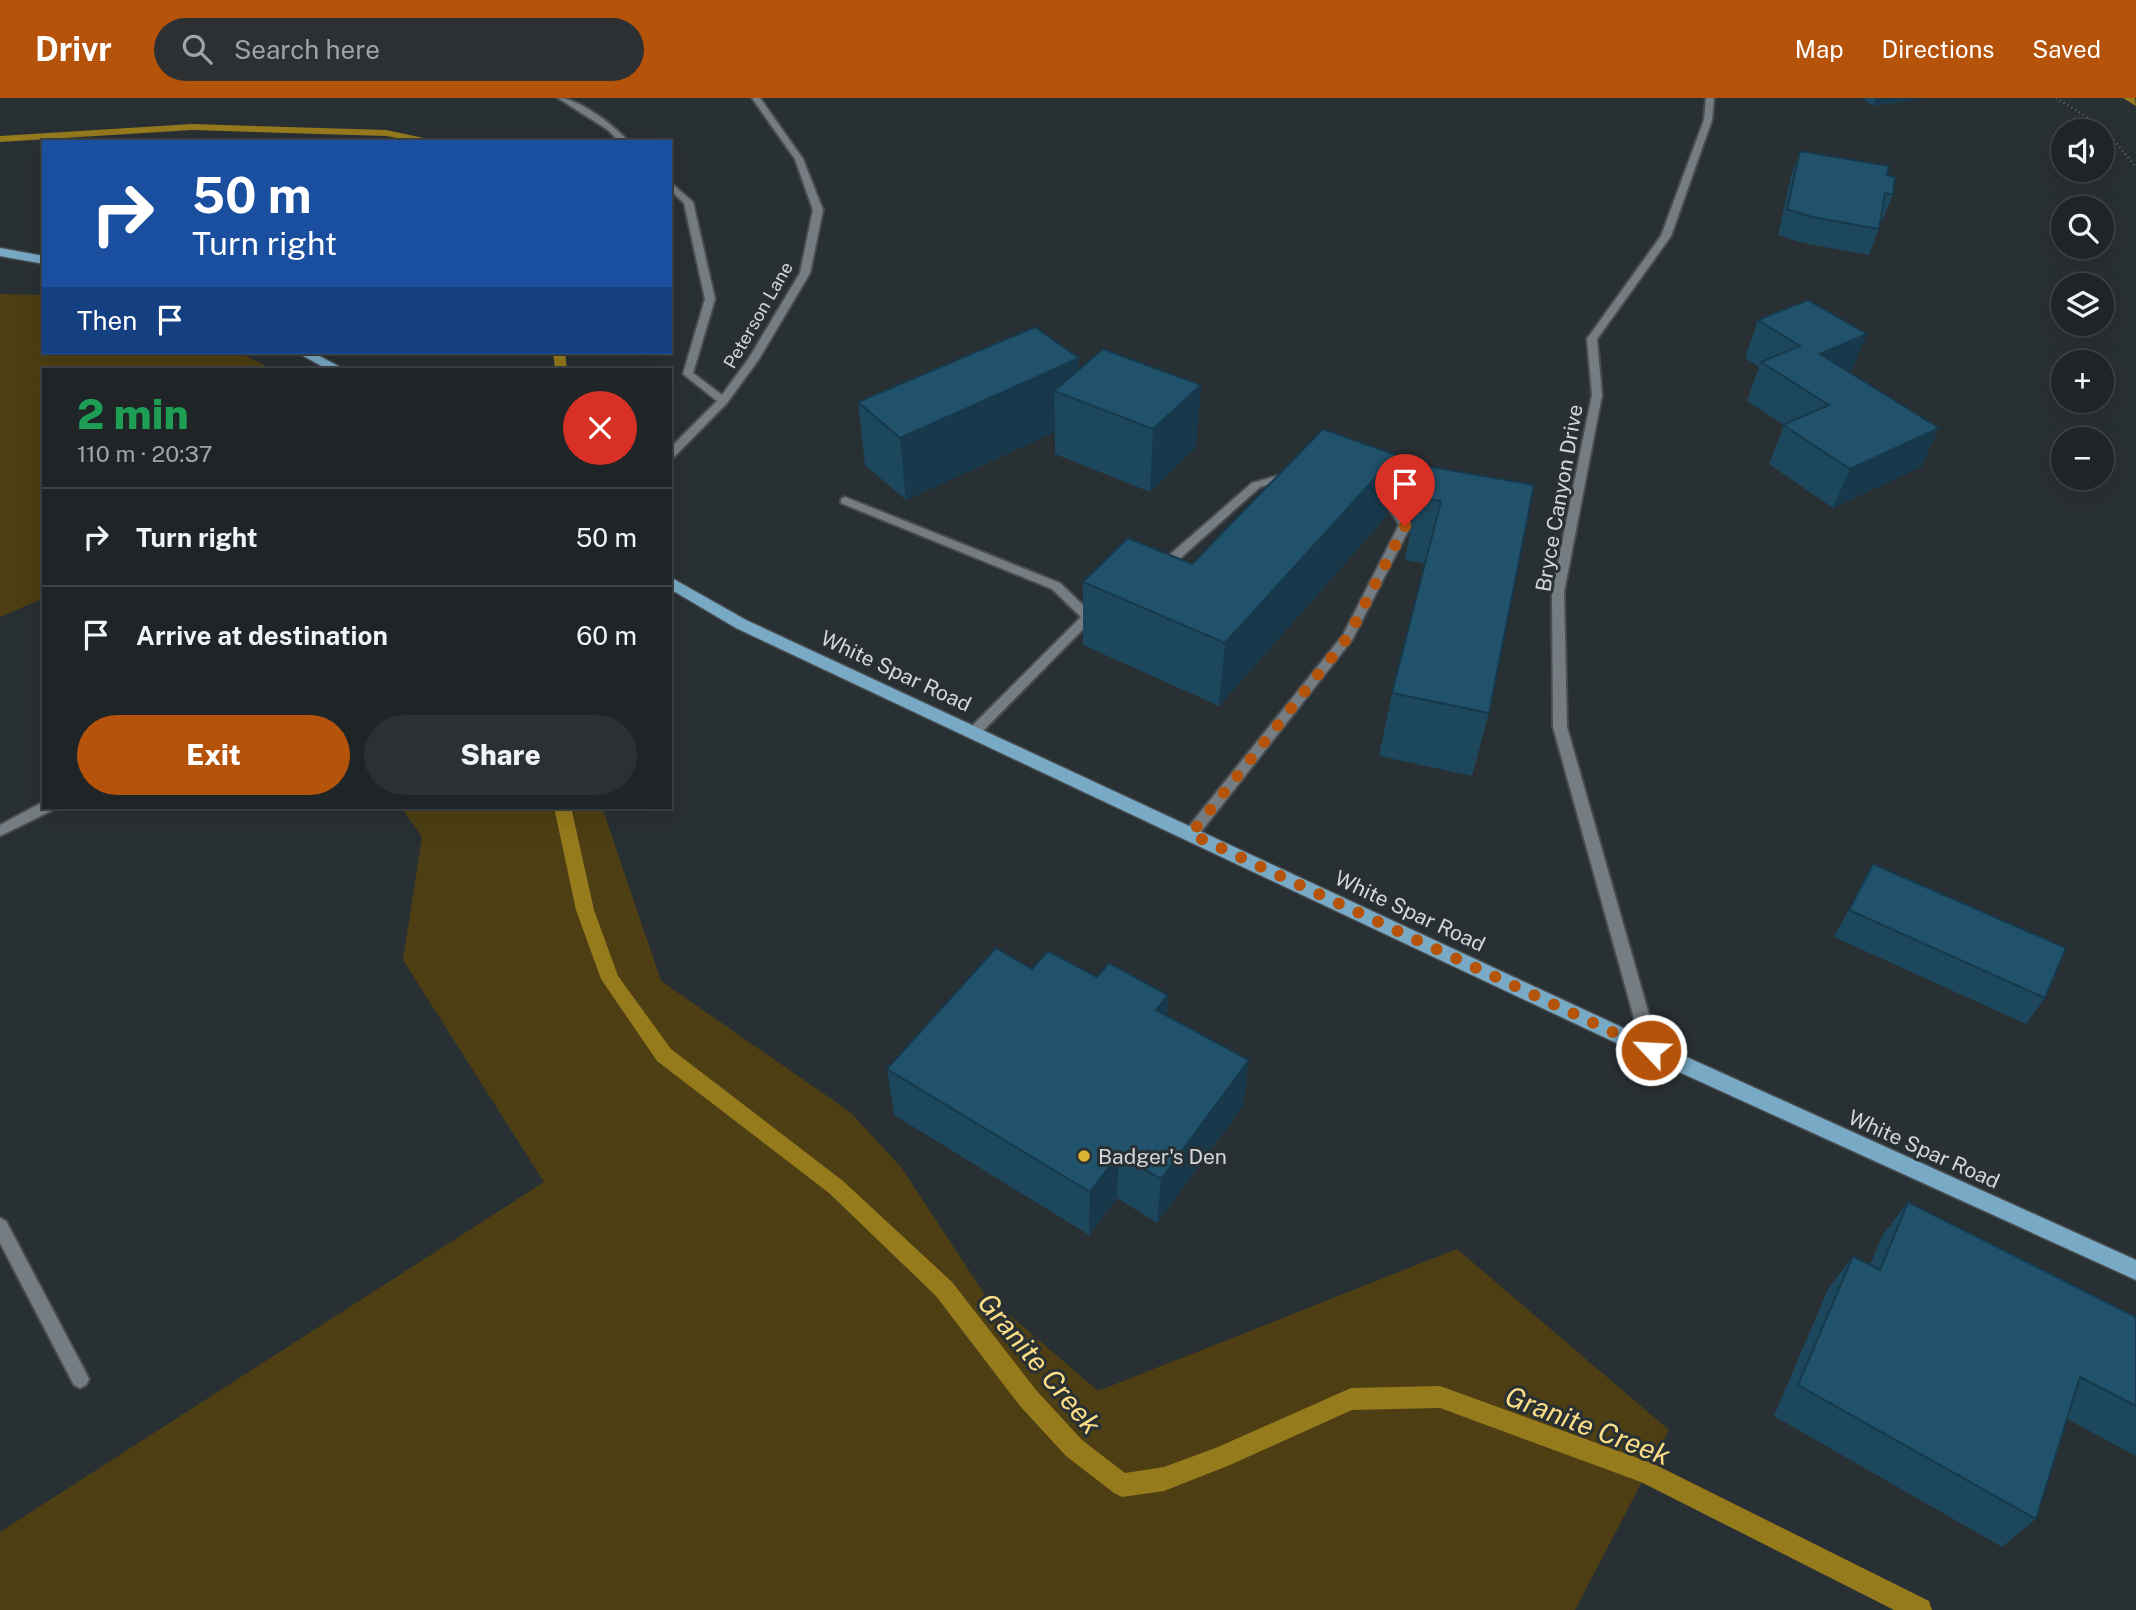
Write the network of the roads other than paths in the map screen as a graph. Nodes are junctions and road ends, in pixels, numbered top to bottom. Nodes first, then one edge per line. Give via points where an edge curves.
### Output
1 (562, 98) edge
2 (756, 98) edge
3 (1710, 98) edge
4 (623, 140) edge
5 (672, 187) edge
6 (0, 251) edge
7 (42, 260) edge
8 (306, 354) edge
9 (335, 368) edge
10 (723, 401) junction
11 (672, 453) edge
12 (1306, 475) edge
13 (1366, 481) edge
14 (845, 501) dead end
15 (1156, 574) edge
16 (672, 583) edge
17 (1111, 604) edge
18 (1088, 617) junction
19 (974, 732) junction
20 (43, 809) edge
21 (0, 831) edge
22 (1191, 834) junction
23 (1651, 1050) junction
24 (0, 1226) edge
25 (2136, 1270) edge
26 (80, 1379) dead end

1 - 4 street
2 - 10 street, Peterson Lane via 799,159 818,210 805,273
3 - 23 street, Bryce Canyon Drive via 1708,120 1666,236 1592,339 1597,395 1558,592 1560,727
5 - 10 street via 688,202 710,299 688,374
6 - 7 main road
8 - 9 main road
10 - 11 street, Peterson Lane
12 - 15 street via 1293,474 1256,485
13 - 22 street via 1383,491 1405,526 1348,637
14 - 18 street via 1056,586
16 - 19 main road, White Spar Road via 741,624
17 - 18 street
18 - 19 street
19 - 22 main road, White Spar Road
20 - 21 street
22 - 23 main road, White Spar Road
23 - 25 main road, White Spar Road
24 - 26 street

